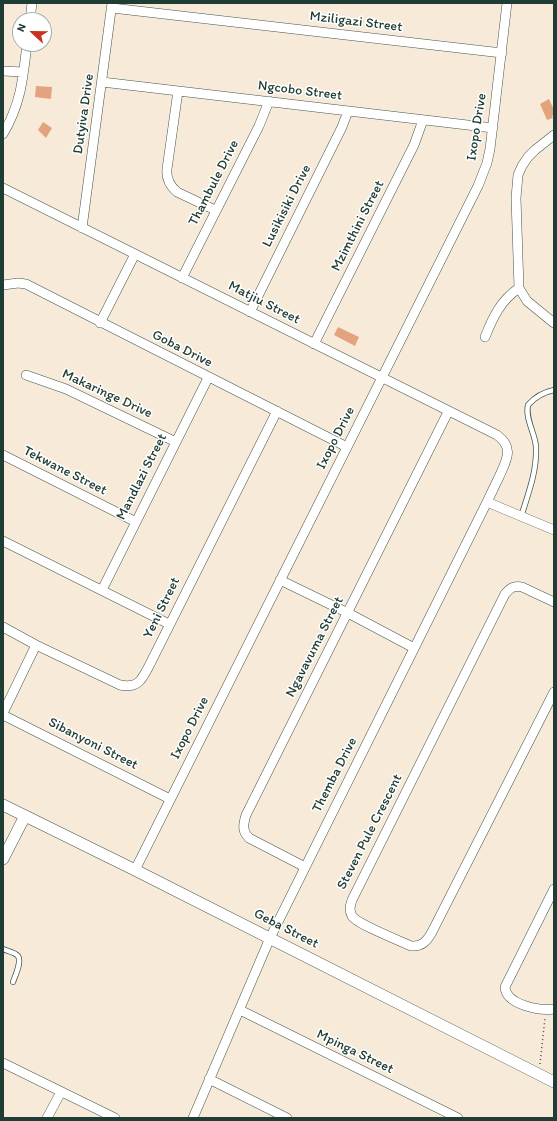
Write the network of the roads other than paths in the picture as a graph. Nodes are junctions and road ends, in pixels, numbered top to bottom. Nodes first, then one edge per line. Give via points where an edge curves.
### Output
1 (507, 3) edge
2 (112, 5) edge
3 (26, 52) edge
4 (502, 53) junction
5 (3, 71) edge
6 (23, 72) junction
7 (102, 82) junction
8 (178, 91) junction
9 (269, 101) junction
10 (348, 111) junction
11 (423, 120) junction
12 (493, 128) junction
13 (3, 134) edge
14 (554, 135) edge
15 (3, 188) edge
16 (215, 210) junction
17 (82, 228) junction
18 (135, 254) junction
19 (182, 278) junction
20 (3, 285) edge
21 (519, 288) junction
22 (250, 312) junction
23 (100, 323) junction
24 (554, 323) edge
25 (484, 337) dead end
26 (314, 344) junction
27 (26, 375) dead end
28 (208, 378) junction
29 (382, 378) junction
30 (554, 390) edge
31 (277, 411) junction
32 (448, 412) junction
33 (176, 442) junction
34 (347, 447) junction
35 (508, 449) joint
36 (3, 455) edge
37 (487, 502) junction
38 (521, 517) junction
39 (136, 522) junction
40 (554, 530) edge
41 (3, 541) edge
42 (280, 580) junction
43 (102, 590) junction
44 (554, 602) edge
45 (348, 613) junction
46 (170, 624) junction
47 (3, 627) edge
48 (36, 646) junction
49 (414, 648) junction
50 (554, 692) edge
51 (3, 714) edge
52 (170, 799) junction
53 (3, 805) edge
54 (25, 816) junction
55 (3, 859) edge
56 (305, 867) junction
57 (135, 870) junction
58 (554, 889) edge
59 (270, 938) junction
60 (3, 949) edge
61 (13, 982) dead end
62 (240, 1010) junction
63 (550, 1010) edge
64 (3, 1063) edge
65 (549, 1077) edge
66 (209, 1079) junction
67 (61, 1092) junction
68 (47, 1118) edge
69 (115, 1118) edge
70 (193, 1118) edge
71 (287, 1118) edge
72 (458, 1118) edge

1 - 4 street, Ixopo Drive
2 - 4 street, Mziligazi Street
2 - 7 street, Dutyiva Drive
3 - 6 street
4 - 12 street, Ixopo Drive
5 - 6 street
6 - 13 street via 16,107
7 - 8 street, Ngcobo Street
7 - 17 street, Dutyiva Drive
8 - 9 street, Ngcobo Street
8 - 16 street via 167,169 168,179 178,192
9 - 10 street, Ngcobo Street
9 - 16 street, Thambule Drive via 259,126
10 - 11 street, Ngcobo Street
10 - 22 street, Lusikisiki Drive
11 - 12 street, Ngcobo Street
11 - 26 street, Mzimthini Street via 411,150
12 - 29 street, Ixopo Drive via 487,163 478,186
14 - 21 street via 528,157 518,175 516,198
15 - 17 street, Matjiu Street
16 - 19 street, Thambule Drive
17 - 18 street, Matjiu Street
18 - 19 street, Matjiu Street
18 - 23 street
19 - 22 street, Matjiu Street
20 - 23 street, Goba Drive via 26,284
21 - 24 street via 527,301
21 - 25 street via 501,304
22 - 26 street, Matjiu Street
23 - 28 street, Goba Drive
26 - 29 street, Matjiu Street
27 - 33 street, Makaringe Drive via 66,389
28 - 31 street, Goba Drive
28 - 33 street, Mandlazi Street
29 - 32 street, Matjiu Street
29 - 34 street, Ixopo Drive
30 - 38 lane via 542,394 528,405 528,417 535,438 535,469
31 - 34 street, Goba Drive
31 - 46 street, Yeni Street
32 - 35 street, Matjiu Street via 497,435 503,439
32 - 45 street, Ngavavuma Street
33 - 39 street, Mandlazi Street
34 - 42 street, Ixopo Drive
35 - 37 street, Themba Drive via 507,459
36 - 39 street, Tekwane Street
37 - 38 street
37 - 49 street, Themba Drive
38 - 40 street
39 - 43 street, Mandlazi Street
41 - 43 street
42 - 45 street
42 - 52 street, Ixopo Drive
43 - 46 street
44 - 50 street, Steven Pule Crescent via 518,586 505,594 352,900 350,912 356,920 411,946 425,943
45 - 49 street
45 - 56 street, Ngavavuma Street via 243,825 249,838
46 - 48 street, Yeni Street via 141,681 130,686 120,685
47 - 48 street, Yeni Street
48 - 51 street
49 - 56 street, Themba Drive
51 - 52 street, Sibanyoni Street
52 - 57 street, Ixopo Drive
53 - 54 street, Geba Street
54 - 55 street
54 - 57 street, Geba Street
56 - 59 street, Themba Drive
57 - 59 street, Geba Street
58 - 63 street via 505,988 513,1000 530,1007
59 - 62 street, Themba Drive
59 - 65 street, Geba Street
60 - 61 lane via 19,957
62 - 66 street, Themba Drive
62 - 72 street, Mpinga Street
64 - 67 street
66 - 70 street, Themba Drive
66 - 71 street
67 - 68 street
67 - 69 street

